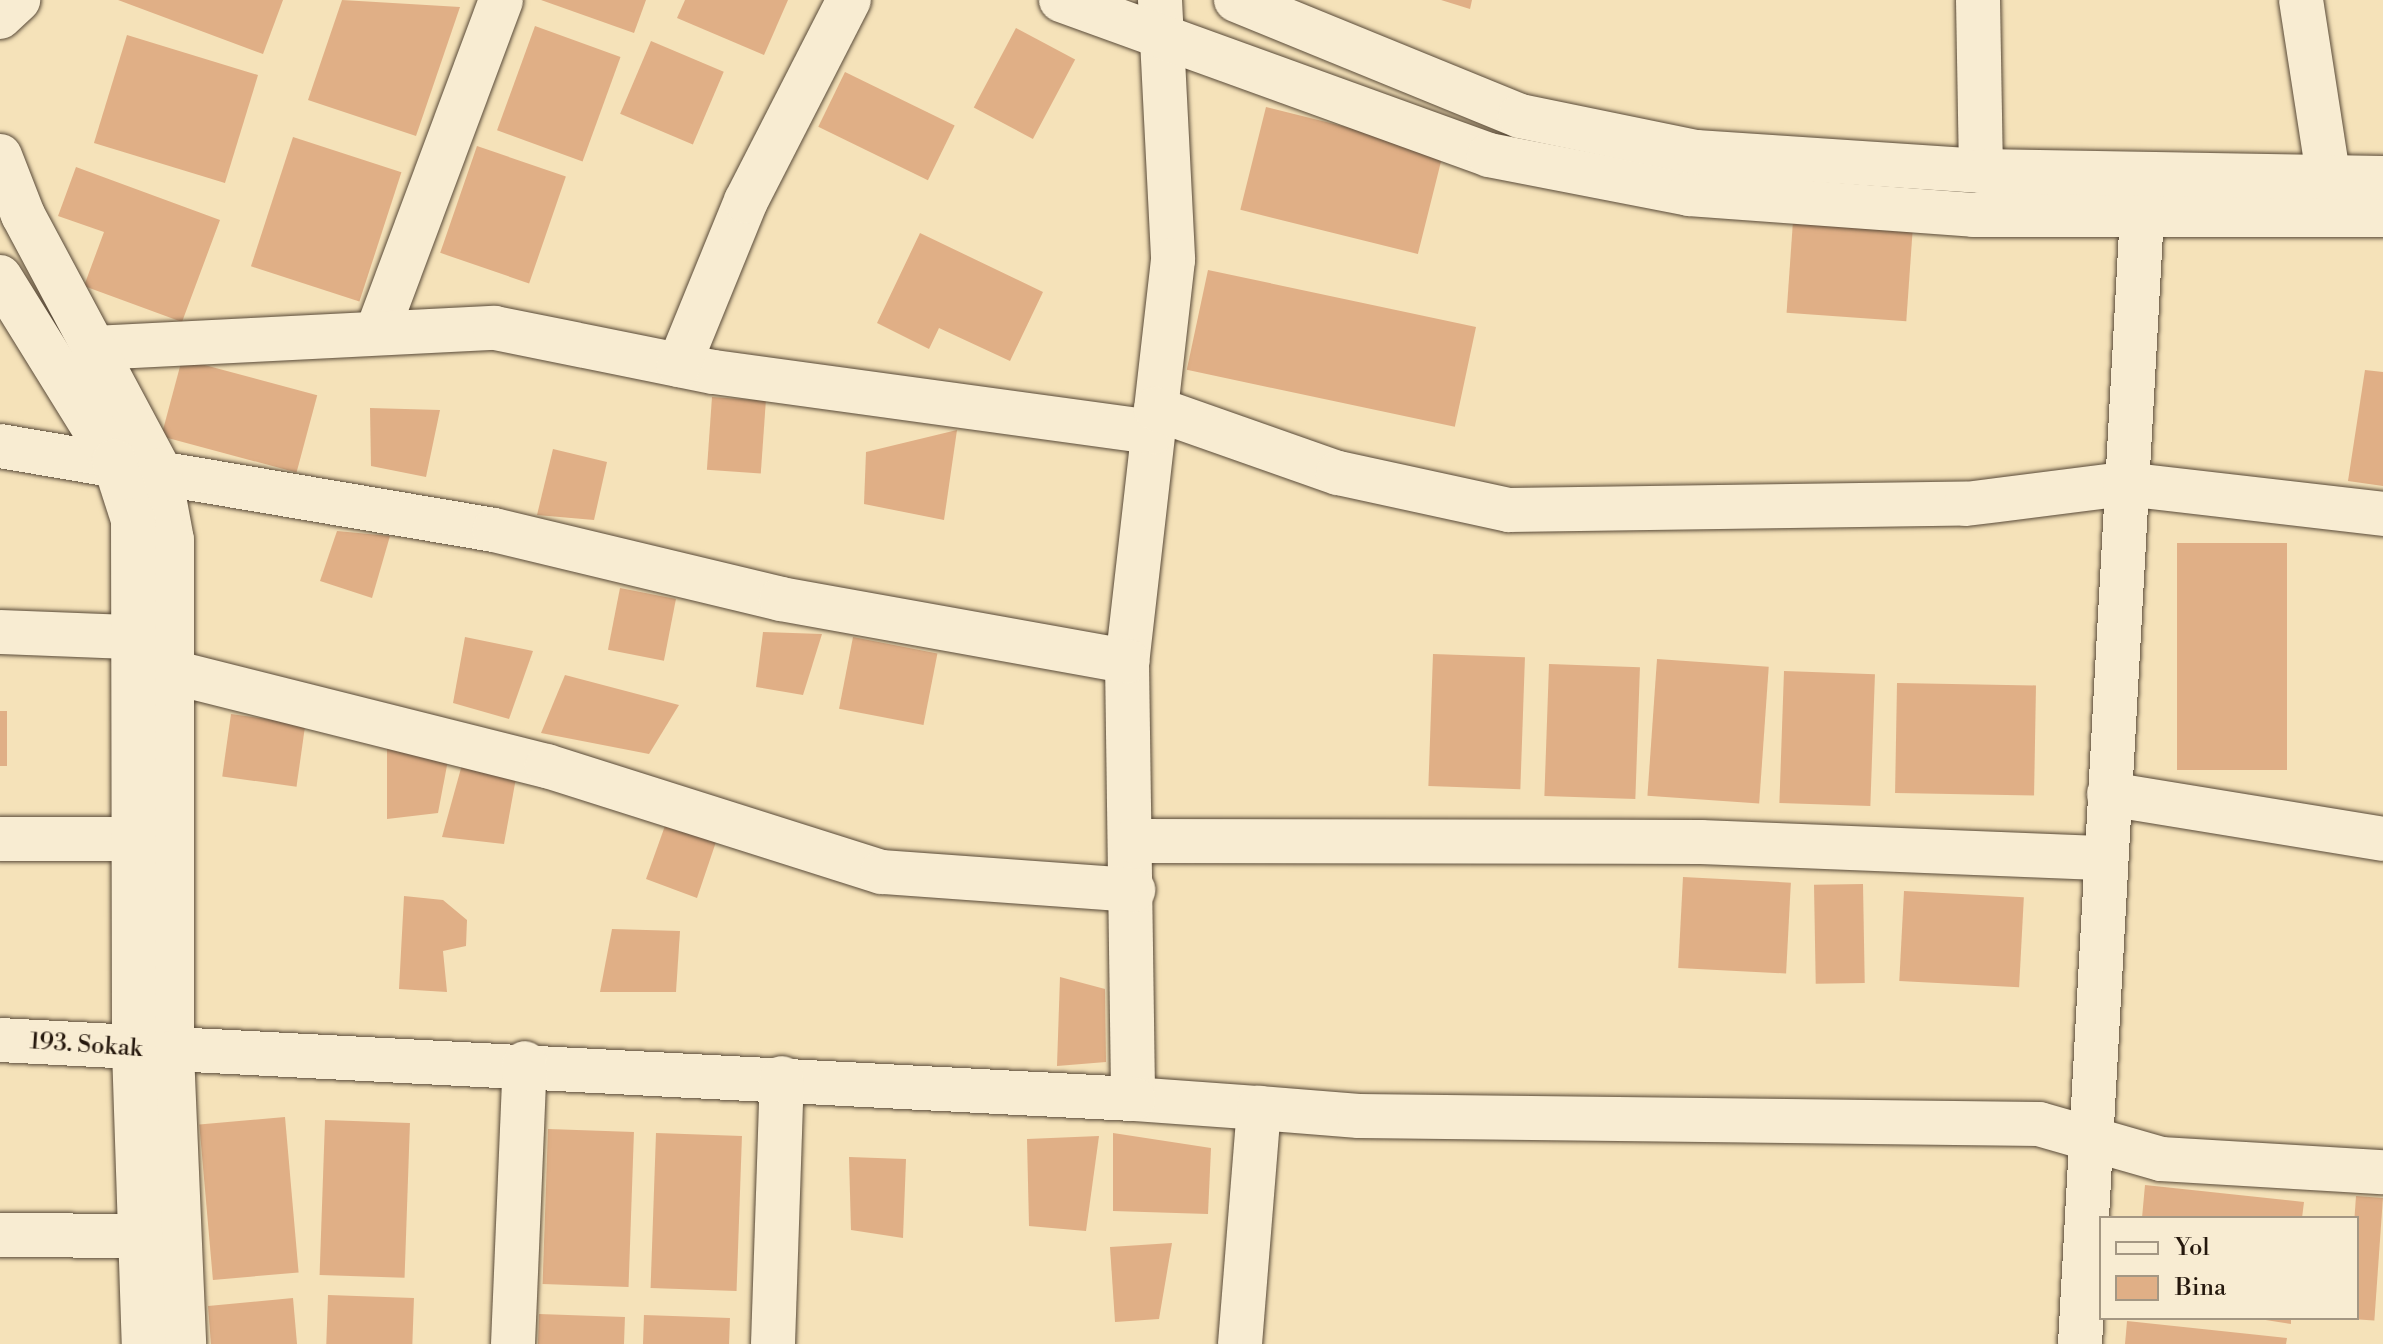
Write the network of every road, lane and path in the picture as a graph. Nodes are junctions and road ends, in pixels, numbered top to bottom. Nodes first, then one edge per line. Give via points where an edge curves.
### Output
1 (18, 0) edge
2 (501, 0) edge
3 (849, 0) edge
4 (1061, 0) edge
5 (1236, 0) edge
6 (1978, 0) edge
7 (2301, 0) edge
8 (0, 17) edge
9 (1161, 21) edge
10 (0, 156) edge
11 (1981, 171) junction
12 (2144, 175) junction
13 (2383, 178) edge
14 (2329, 180) junction
15 (2383, 215) edge
16 (2142, 218) junction
17 (0, 277) edge
18 (377, 332) junction
19 (94, 348) junction
20 (679, 365) junction
21 (1154, 420) junction
22 (0, 446) edge
23 (114, 461) junction
24 (159, 470) junction
25 (2125, 484) junction
26 (2383, 514) edge
27 (0, 632) edge
28 (132, 637) junction
29 (1127, 661) junction
30 (172, 672) junction
31 (2109, 794) junction
32 (0, 839) edge
33 (133, 839) junction
34 (2383, 839) edge
35 (1133, 841) junction
36 (2106, 858) junction
37 (1133, 890) junction
38 (0, 1040) edge
39 (153, 1051) junction
40 (525, 1063) junction
41 (782, 1078) junction
42 (1133, 1099) junction
43 (1259, 1108) junction
44 (2092, 1142) junction
45 (2383, 1172) edge
46 (0, 1235) edge
47 (140, 1236) junction
48 (144, 1344) edge
49 (184, 1344) edge
50 (513, 1344) edge
51 (773, 1344) edge
52 (1240, 1344) edge
53 (2080, 1344) edge

1 - 8 street
2 - 18 street
3 - 20 street via 746,201
4 - 9 street
5 - 11 street via 1520,116 1696,152
6 - 11 street
7 - 14 street
9 - 16 street via 1489,155 1689,194 1973,215
9 - 21 street via 1173,260
10 - 19 street
11 - 12 street
12 - 14 street
12 - 16 street
13 - 14 street
15 - 16 street
16 - 25 street
17 - 23 street
18 - 19 street
18 - 20 street via 495,328
19 - 24 street
20 - 21 street
21 - 25 street via 1338,473 1509,510 1966,504
21 - 29 street
22 - 23 street
23 - 24 street
23 - 28 street via 133,520
24 - 29 street via 494,530 938,631
24 - 30 street via 172,540
25 - 26 street
25 - 31 street
27 - 28 street
28 - 33 street
29 - 35 street
30 - 37 street via 547,766 882,872
30 - 39 street
31 - 34 street
31 - 36 street
32 - 33 street
33 - 39 street
35 - 36 street via 1701,842
35 - 37 street
36 - 44 street
37 - 42 street
38 - 39 street, 193. Sokak
39 - 40 street, 193. Sokak
39 - 47 street
39 - 49 street
40 - 41 street, 193. Sokak
40 - 50 street
41 - 42 street, 193. Sokak
41 - 51 street
42 - 43 street, 193. Sokak
43 - 44 street, 193. Sokak via 1359,1116 2039,1124
43 - 52 street
44 - 45 street, 193. Sokak via 2161,1159
44 - 53 street
46 - 47 street
47 - 48 street

